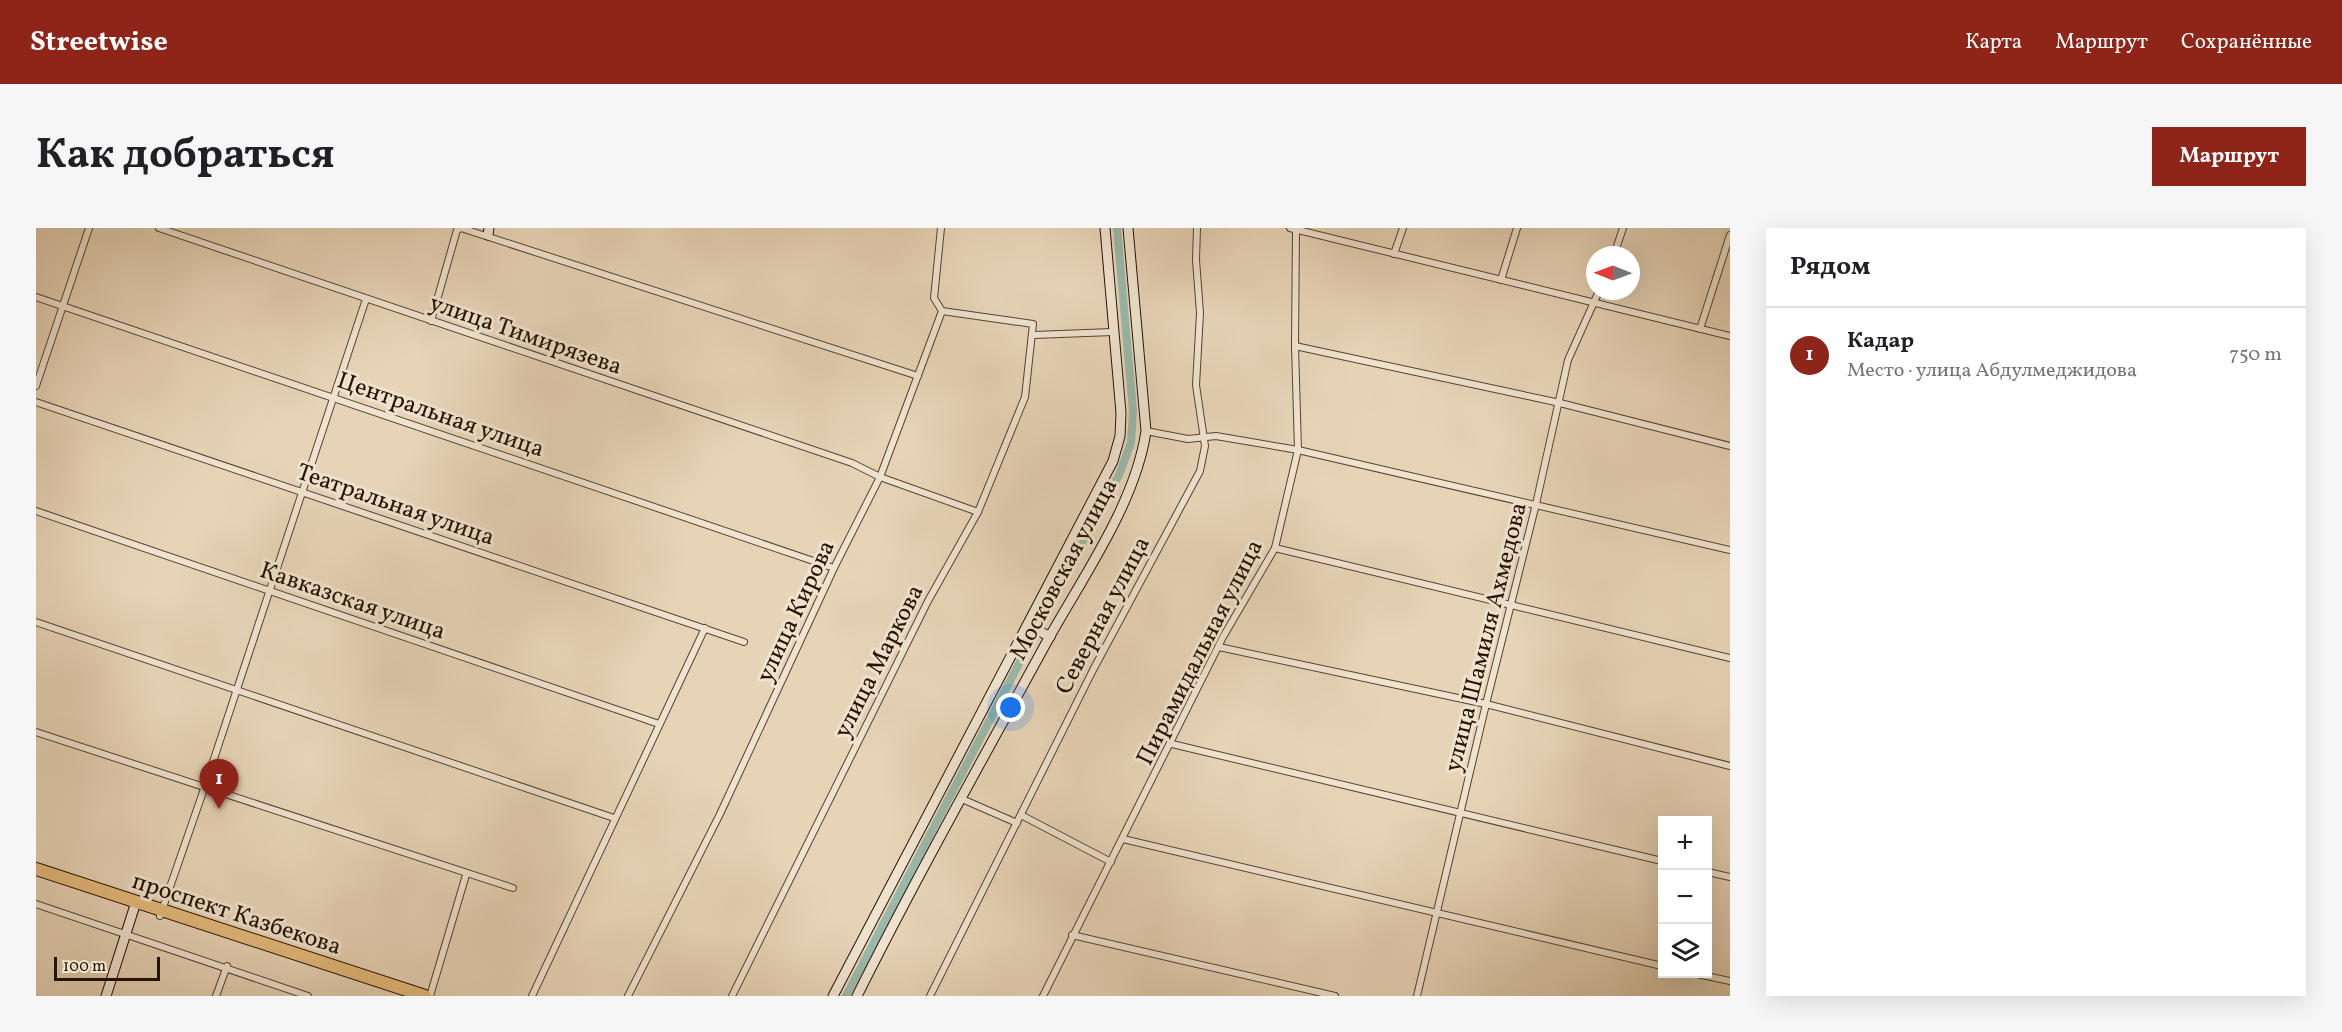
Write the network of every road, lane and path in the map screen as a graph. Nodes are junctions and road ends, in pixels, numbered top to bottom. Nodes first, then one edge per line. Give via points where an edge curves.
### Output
1 (89, 228) edge
2 (159, 228) edge
3 (463, 228) edge
4 (941, 228) edge
5 (1105, 228) edge
6 (1128, 228) edge
7 (1197, 228) edge
8 (1294, 228) edge
9 (1403, 228) edge
10 (1517, 228) edge
11 (1623, 228) edge
12 (487, 231) edge
13 (1730, 235) edge
14 (1617, 246) edge
15 (1394, 254) junction
16 (1502, 280) junction
17 (36, 297) edge
18 (366, 298) junction
19 (1594, 300) edge
20 (1592, 304) junction
21 (63, 306) junction
22 (942, 311) junction
23 (431, 321) junction
24 (1700, 329) junction
25 (1113, 333) junction
26 (1034, 335) junction
27 (1730, 336) edge
28 (1295, 346) junction
29 (918, 376) junction
30 (36, 386) edge
31 (335, 397) junction
32 (36, 402) edge
33 (1560, 403) junction
34 (1146, 431) junction
35 (1204, 439) junction
36 (1730, 446) edge
37 (1298, 450) junction
38 (880, 477) junction
39 (303, 491) junction
40 (1536, 504) junction
41 (36, 511) edge
42 (978, 512) junction
43 (1275, 548) junction
44 (1730, 550) edge
45 (834, 568) junction
46 (269, 590) junction
47 (1512, 604) junction
48 (36, 621) edge
49 (1029, 625) junction
50 (705, 628) junction
51 (1050, 637) junction
52 (744, 642) dead end
53 (1219, 647) junction
54 (1730, 658) edge
55 (237, 688) junction
56 (1486, 704) junction
57 (659, 724) junction
58 (36, 732) edge
59 (1172, 744) junction
60 (1730, 766) edge
61 (204, 789) junction
62 (962, 799) junction
63 (1461, 813) junction
64 (1021, 815) junction
65 (614, 818) junction
66 (1017, 823) junction
67 (1123, 839) junction
68 (1658, 860) edge
69 (1111, 862) junction
70 (36, 869) edge
71 (1712, 873) edge
72 (466, 875) junction
73 (36, 876) edge
74 (1730, 877) edge
75 (513, 888) dead end
76 (36, 904) edge
77 (136, 905) junction
78 (161, 913) junction
79 (1438, 915) junction
80 (127, 933) junction
81 (1072, 935) junction
82 (1658, 965) edge
83 (227, 966) junction
84 (1712, 977) edge
85 (1730, 981) edge
86 (106, 996) edge
87 (216, 996) edge
88 (308, 996) edge
89 (407, 996) edge
90 (425, 996) edge
91 (430, 996) edge
92 (532, 996) edge
93 (628, 996) edge
94 (732, 996) edge
95 (833, 996) edge
96 (857, 996) edge
97 (930, 996) edge
98 (1043, 996) edge
99 (1335, 996) edge
100 (1417, 996) edge

1 - 21 street
2 - 18 street, улица Тимирязева
3 - 12 street
3 - 23 street via 456,230
4 - 22 street via 934,298
5 - 25 main road, Московская улица
6 - 34 main road, Московская улица
7 - 35 street, Северная улица via 1200,313 1196,385
8 - 15 street
8 - 28 street, Пирамидальная улица
9 - 15 street
10 - 16 street
11 - 14 street
12 - 29 street
13 - 24 street
15 - 16 street
16 - 20 street
17 - 21 street, Центральная улица
18 - 23 street, улица Тимирязева
18 - 31 street
19 - 20 street, улица Шамиля Ахмедова
20 - 24 street
20 - 33 street, улица Шамиля Ахмедова via 1568,360
21 - 30 street
21 - 31 street, Центральная улица
22 - 26 street via 1033,324
22 - 29 street, улица Кирова
23 - 38 street, улица Тимирязева via 852,463
24 - 27 street
25 - 26 street
25 - 49 main road, Московская улица via 1120,413 1117,449
26 - 42 street, улица Маркова via 1025,397
28 - 33 street
28 - 37 street, Пирамидальная улица
29 - 38 street, улица Кирова
31 - 39 street
31 - 45 street, Центральная улица
32 - 39 street, Театральная улица
33 - 36 street
33 - 40 street, улица Шамиля Ахмедова
34 - 35 street
34 - 51 main road, Московская улица via 1132,480 1112,524
35 - 37 street via 1216,436
35 - 64 street, Северная улица via 1200,471
37 - 40 street
37 - 43 street, Пирамидальная улица
38 - 42 street, улица Тимирязева
38 - 45 street, улица Кирова
39 - 46 street
39 - 50 street, Театральная улица
40 - 44 street
40 - 47 street, улица Шамиля Ахмедова
41 - 46 street, Кавказская улица
42 - 94 street, улица Маркова via 928,601
43 - 47 street
43 - 53 street, Пирамидальная улица
45 - 93 street, улица Кирова via 720,814
46 - 55 street
46 - 57 street, Кавказская улица
47 - 54 street
47 - 56 street, улица Шамиля Ахмедова
48 - 55 street
49 - 51 main road
49 - 95 main road, Московская улица
50 - 52 street, Театральная улица
50 - 57 street
51 - 62 main road, Московская улица
53 - 56 street
53 - 59 street, Пирамидальная улица
55 - 61 street
55 - 65 street
56 - 60 street
56 - 63 street, улица Шамиля Ахмедова
57 - 65 street
58 - 61 street
59 - 63 street
59 - 67 street, Пирамидальная улица
61 - 72 street
61 - 78 street
62 - 66 street
62 - 96 main road, Московская улица via 915,880
63 - 68 street
63 - 79 street, улица Шамиля Ахмедова
64 - 66 street, Северная улица
64 - 69 street
65 - 92 street
66 - 97 street, Северная улица
67 - 69 street, Пирамидальная улица
67 - 79 street
69 - 81 street, Пирамидальная улица
70 - 77 highway, проспект Казбекова
71 - 74 street
72 - 75 street
72 - 91 street
73 - 77 highway, проспект Казбекова
76 - 80 street
77 - 78 highway, проспект Казбекова
77 - 80 main road
78 - 89 highway, проспект Казбекова
78 - 90 highway, проспект Казбекова
79 - 82 street
79 - 100 street, улица Шамиля Ахмедова
80 - 83 street
80 - 86 main road
81 - 98 street, Пирамидальная улица
81 - 99 street
83 - 87 street
83 - 88 street
84 - 85 street

